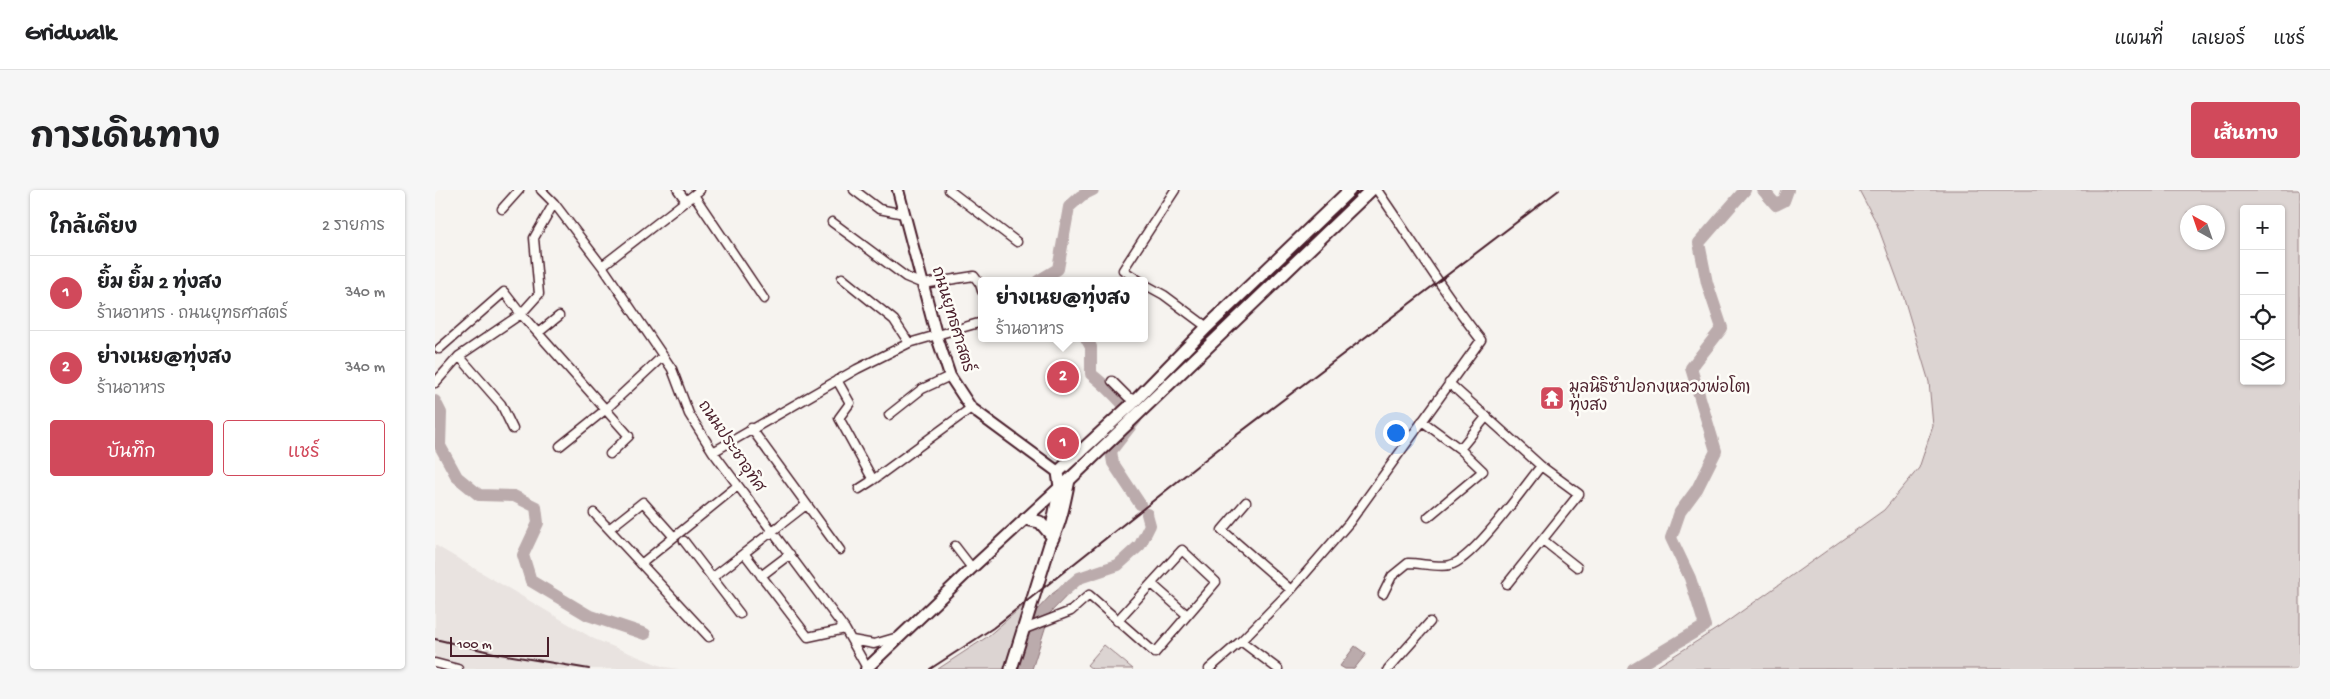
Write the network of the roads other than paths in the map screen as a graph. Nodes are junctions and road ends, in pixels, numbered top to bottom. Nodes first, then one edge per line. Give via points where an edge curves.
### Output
1 (519, 190) edge
2 (541, 190) edge
3 (678, 190) edge
4 (854, 190) edge
5 (898, 190) edge
6 (949, 190) edge
7 (1175, 190) edge
8 (1350, 190) edge
9 (1371, 190) edge
10 (1377, 190) edge
11 (697, 192) edge
12 (686, 201) junction
13 (554, 203) junction
14 (502, 209) dead end
15 (904, 214) junction
16 (832, 222) dead end
17 (1017, 242) dead end
18 (602, 266) junction
19 (1134, 277) edge
20 (841, 278) dead end
21 (978, 281) edge
22 (923, 284) junction
23 (1148, 286) edge
24 (764, 299) dead end
25 (521, 314) junction
26 (559, 316) dead end
27 (978, 323) edge
28 (1207, 327) junction
29 (538, 333) junction
30 (936, 334) junction
31 (909, 343) junction
32 (439, 350) dead end
33 (459, 356) junction
34 (663, 356) junction
35 (950, 376) junction
36 (837, 380) junction
37 (1112, 382) dead end
38 (435, 383) edge
39 (1449, 383) junction
40 (1135, 406) junction
41 (971, 408) junction
42 (605, 410) junction
43 (889, 415) dead end
44 (1487, 416) junction
45 (1422, 421) junction
46 (751, 428) junction
47 (513, 429) dead end
48 (1110, 432) junction
49 (560, 446) dead end
50 (1460, 448) junction
51 (713, 452) junction
52 (610, 454) dead end
53 (1086, 464) junction
54 (1541, 466) junction
55 (1058, 472) junction
56 (873, 480) junction
57 (1065, 484) junction
58 (737, 486) junction
59 (859, 489) dead end
60 (1066, 501) junction
61 (1246, 502) dead end
62 (806, 505) junction
63 (594, 513) dead end
64 (1428, 517) dead end
65 (1025, 519) junction
66 (609, 529) junction
67 (771, 531) junction
68 (674, 537) junction
69 (1050, 539) junction
70 (683, 541) dead end
71 (1544, 541) junction
72 (955, 546) dead end
73 (840, 550) dead end
74 (743, 553) junction
75 (790, 554) junction
76 (641, 564) junction
77 (1577, 567) dead end
78 (972, 568) junction
79 (761, 576) junction
80 (712, 578) junction
81 (1152, 584) junction
82 (1507, 584) dead end
83 (1291, 590) junction
84 (1383, 594) dead end
85 (740, 614) dead end
86 (1187, 615) junction
87 (1117, 621) junction
88 (1430, 622) dead end
89 (845, 629) junction
90 (1024, 629) junction
91 (901, 636) junction
92 (709, 638) dead end
93 (851, 640) junction
94 (1241, 641) junction
95 (435, 662) edge
96 (456, 669) edge
97 (866, 669) edge
98 (1011, 669) edge
99 (1209, 669) edge
100 (1278, 669) edge
101 (1388, 669) edge

1 - 14 street
2 - 13 street, ถนนประชาอุทิศ
3 - 12 street
4 - 15 street via 879,209
5 - 15 street, ถนนยุทธศาสตร์
6 - 17 street
7 - 19 street via 1123,270
8 - 28 main road
9 - 40 main road
10 - 39 street via 1452,304 1481,340
11 - 12 street
11 - 24 street
12 - 18 street
13 - 18 street, ถนนประชาอุทิศ
13 - 25 street via 534,238 539,294
15 - 22 street, ถนนยุทธศาสตร์
16 - 22 street via 906,277
18 - 34 street, ถนนประชาอุทิศ
20 - 31 street via 894,320
21 - 22 street via 974,276
22 - 30 street, ถนนยุทธศาสตร์
23 - 28 street
25 - 29 street
25 - 32 street via 504,292
25 - 33 street
26 - 29 street
27 - 30 street
28 - 40 main road
29 - 42 street
30 - 31 street
30 - 35 street, ถนนยุทธศาสตร์
31 - 36 street
33 - 38 street
33 - 47 street via 501,404
34 - 42 street
34 - 51 street, ถนนประชาอุทิศ via 678,380 689,414
35 - 41 street, ถนนยุทธศาสตร์
35 - 43 street via 922,389
36 - 46 street
36 - 56 street via 850,403 839,418
37 - 40 street
39 - 44 street
39 - 45 street
40 - 48 main road
41 - 55 street, ถนนยุทธศาสตร์
41 - 56 street
42 - 49 street
42 - 52 street via 629,436
44 - 50 street
44 - 54 street
45 - 50 street
45 - 83 street via 1349,523
46 - 51 street
46 - 62 street
48 - 53 main road
48 - 55 main road
50 - 64 street via 1483,471
51 - 58 street, ถนนประชาอุทิศ
53 - 57 main road
53 - 60 main road
54 - 71 street via 1579,494
54 - 84 street via 1478,545 1461,561 1449,566 1408,563 1392,576
55 - 57 main road
56 - 59 street
57 - 60 main road
57 - 65 street
57 - 69 main road
58 - 67 street, ถนนประชาอุทิศ
58 - 68 street
60 - 69 main road via 1058,528
61 - 83 street via 1222,530
62 - 67 street
62 - 73 street
63 - 66 street
65 - 69 main road via 1041,522
65 - 78 street
66 - 68 street via 643,502
66 - 76 street
67 - 74 street
67 - 75 street, ถนนประชาอุทิศ
68 - 76 street
69 - 90 main road
70 - 80 street
71 - 77 street
71 - 82 street
72 - 78 street
74 - 79 street
74 - 80 street
75 - 79 street
75 - 89 street, ถนนประชาอุทิศ
76 - 92 street
78 - 91 street
79 - 89 street via 808,637
80 - 85 street
81 - 86 street
81 - 86 street via 1182,550 1216,582
81 - 87 street
83 - 94 street
86 - 87 street via 1155,653
87 - 90 street via 1089,595 1071,611
88 - 101 street
89 - 93 street, ถนนประชาอุทิศ
90 - 98 main road
91 - 93 street via 874,644
91 - 97 street
93 - 97 street, ถนนประชาอุทิศ
94 - 99 street
94 - 100 street
95 - 96 street

